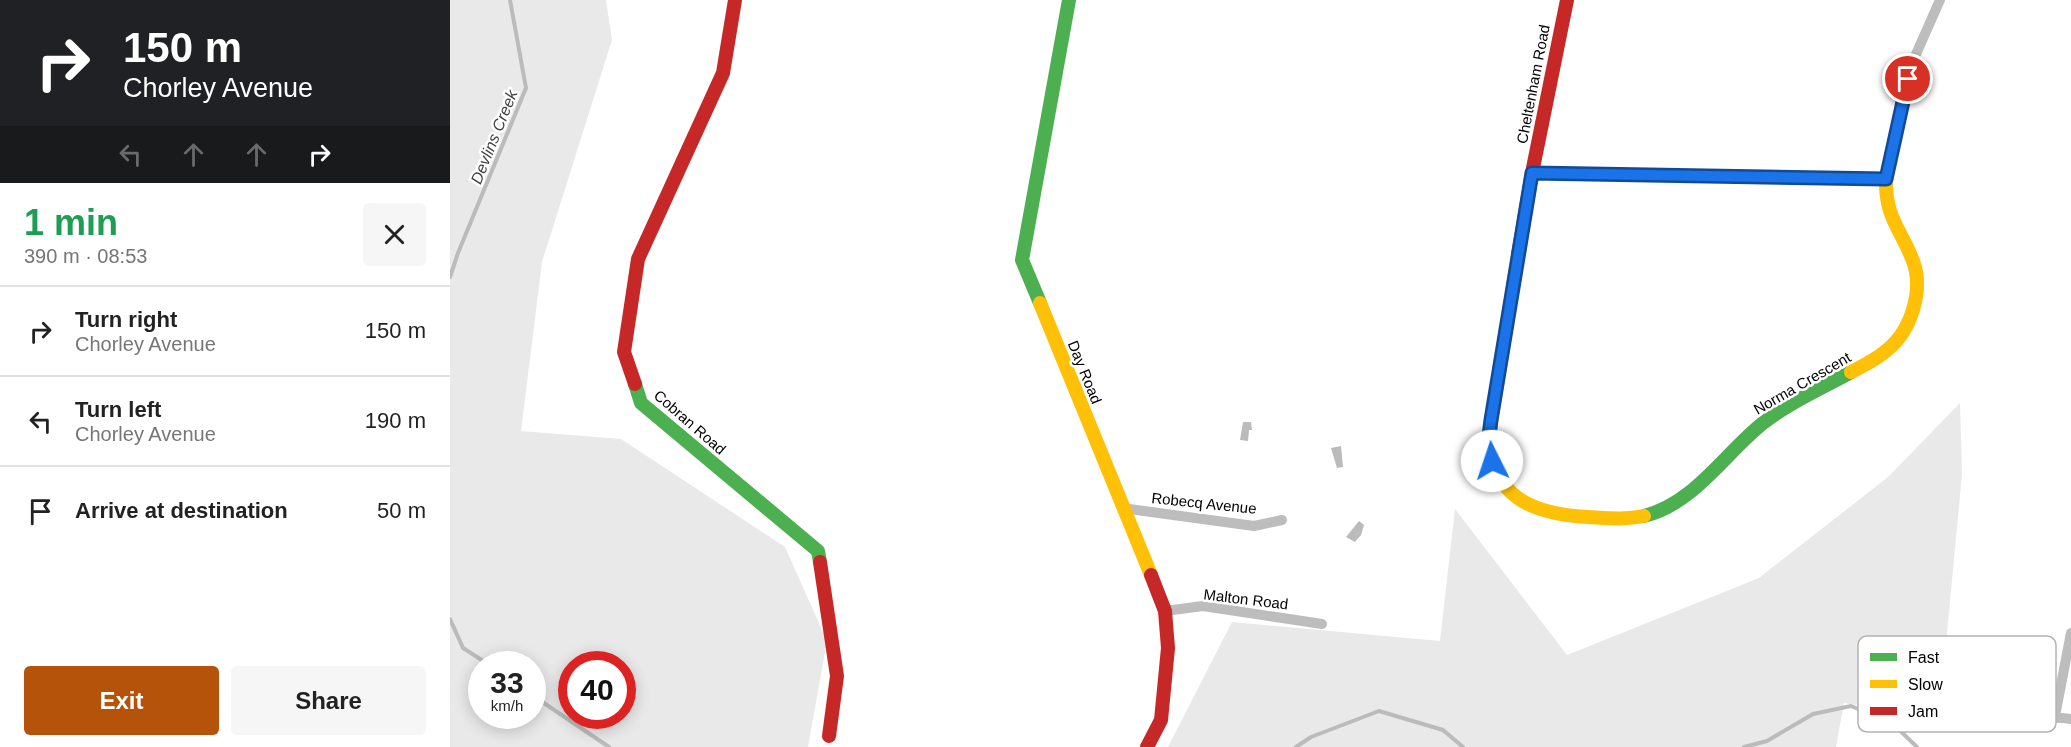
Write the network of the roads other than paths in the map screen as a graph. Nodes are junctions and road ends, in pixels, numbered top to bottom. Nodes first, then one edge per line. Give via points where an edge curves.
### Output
1 (735, 0) edge
2 (1069, 0) edge
3 (1567, 0) edge
4 (1940, 0) edge
5 (1532, 173) junction
6 (1886, 179) junction
7 (1509, 489) joint
8 (1122, 508) junction
9 (1282, 520) dead end
10 (1165, 611) junction
11 (1323, 624) dead end
12 (2071, 633) edge
13 (2056, 711) edge
14 (2056, 716) edge
15 (2071, 719) edge
16 (829, 736) dead end
17 (1147, 747) edge

1 - 16 street, Cobran Road via 723,73 638,260 624,352 641,403 818,551 837,676
2 - 8 street, Day Road via 1022,260
3 - 5 street, Cheltenham Road
4 - 6 street via 1902,97
5 - 6 street
5 - 7 street, Cheltenham Road via 1488,444 1499,476
6 - 7 street, Norma Crescent via 1887,206 1910,254 1917,284 1912,312 1888,350 1765,421 1662,511 1630,519 1554,514 1524,503
8 - 9 street, Robecq Avenue via 1254,526
8 - 10 street, Day Road
10 - 11 street, Malton Road via 1203,606
10 - 17 street, Day Road via 1168,648 1161,720
12 - 13 street
14 - 15 street

